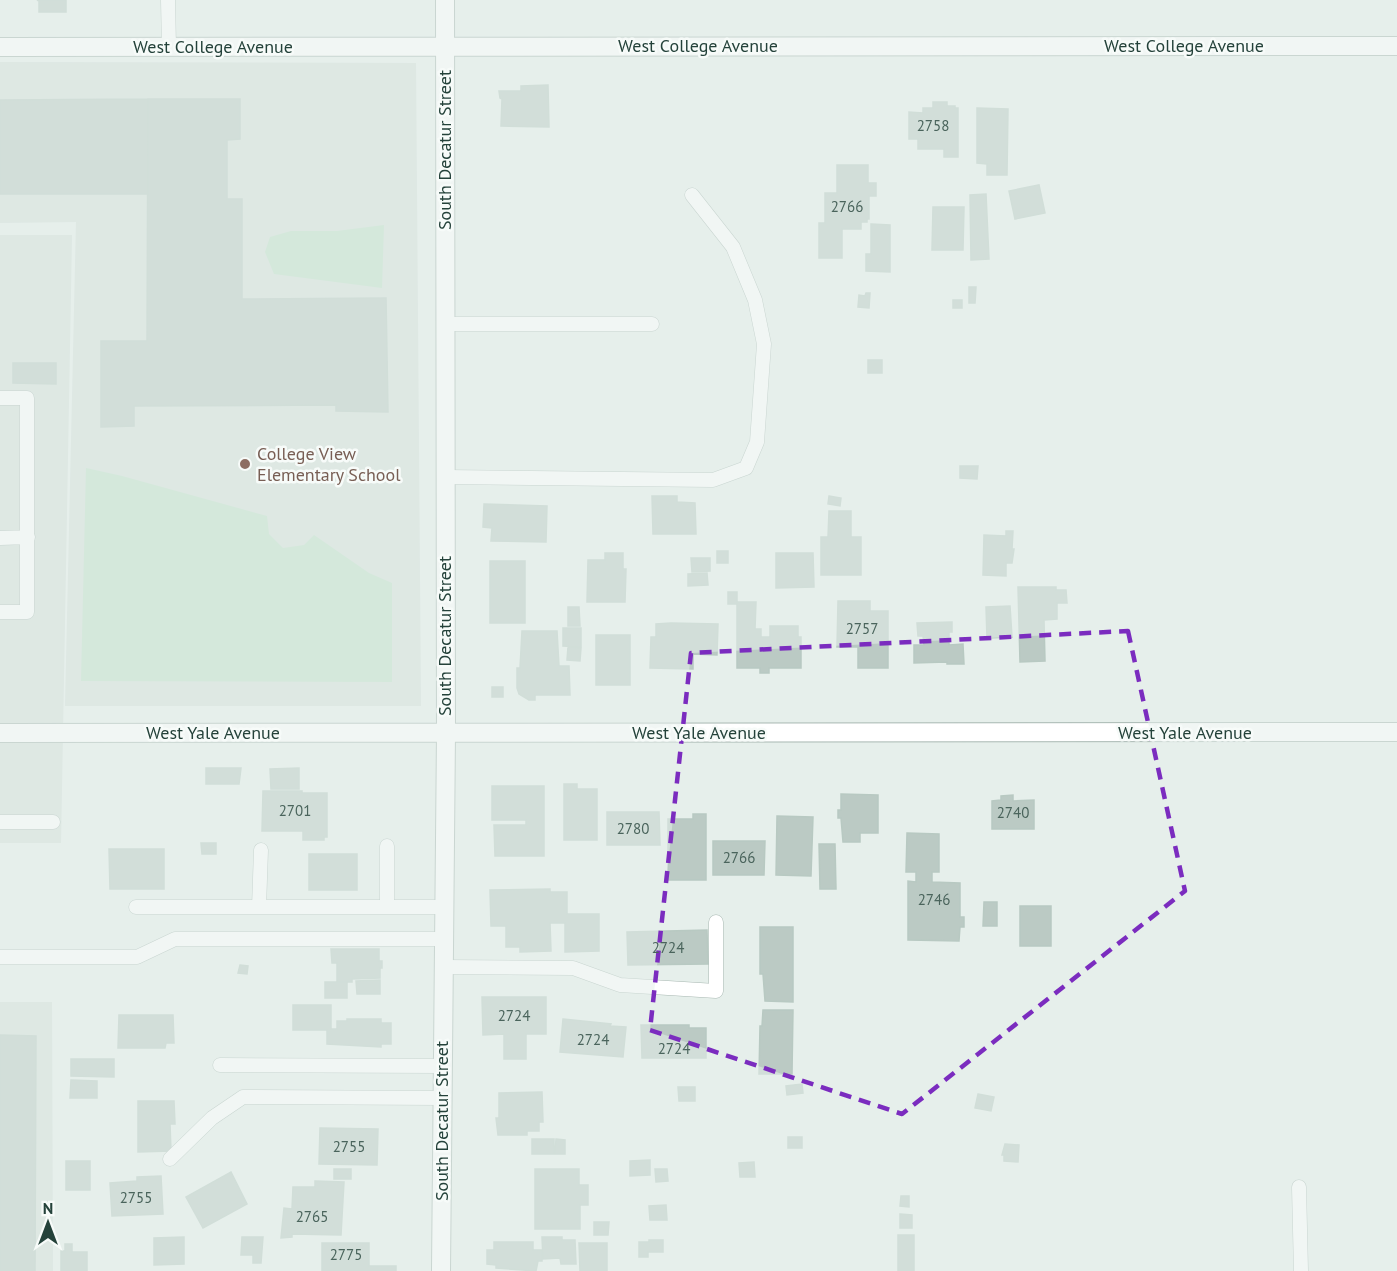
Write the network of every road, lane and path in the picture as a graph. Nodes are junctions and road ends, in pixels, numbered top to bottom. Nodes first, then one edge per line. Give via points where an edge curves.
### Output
1 (168, 0) edge
2 (445, 0) edge
3 (445, 46) junction
4 (1397, 46) edge
5 (0, 47) edge
6 (169, 47) junction
7 (692, 195) dead end
8 (444, 324) junction
9 (652, 324) dead end
10 (0, 398) edge
11 (445, 477) junction
12 (28, 537) junction
13 (0, 538) edge
14 (0, 612) edge
15 (1397, 732) edge
16 (446, 733) junction
17 (0, 734) edge
18 (0, 822) edge
19 (53, 822) dead end
20 (387, 846) dead end
21 (261, 850) dead end
22 (136, 907) dead end
23 (259, 907) junction
24 (387, 907) junction
25 (444, 907) junction
26 (716, 922) dead end
27 (444, 939) junction
28 (0, 957) edge
29 (444, 967) junction
30 (220, 1065) dead end
31 (443, 1066) junction
32 (443, 1098) junction
33 (170, 1159) dead end
34 (1299, 1187) dead end
35 (441, 1271) edge
36 (1301, 1271) edge

1 - 6 lane
2 - 3 street, South Decatur Street
3 - 4 street, West College Avenue
3 - 6 street, West College Avenue
3 - 8 street, South Decatur Street
5 - 6 street, West College Avenue
7 - 11 lane via 733,247 755,300 764,344 758,442 746,468 712,480
8 - 9 lane
8 - 11 street, South Decatur Street
10 - 12 lane via 27,398
11 - 16 street, South Decatur Street
12 - 13 lane
12 - 14 lane via 27,612
15 - 16 street, West Yale Avenue
16 - 17 street, West Yale Avenue
16 - 25 street, South Decatur Street
18 - 19 lane
20 - 24 lane
21 - 23 lane
22 - 23 lane
23 - 24 lane
24 - 25 lane
25 - 27 street, South Decatur Street
26 - 29 lane via 716,991 620,985 573,968
27 - 28 lane via 175,939 137,957
27 - 29 street, South Decatur Street
29 - 31 street, South Decatur Street
30 - 31 lane
31 - 32 street, South Decatur Street
32 - 33 lane via 243,1097 212,1118
32 - 35 street, South Decatur Street
34 - 36 lane

